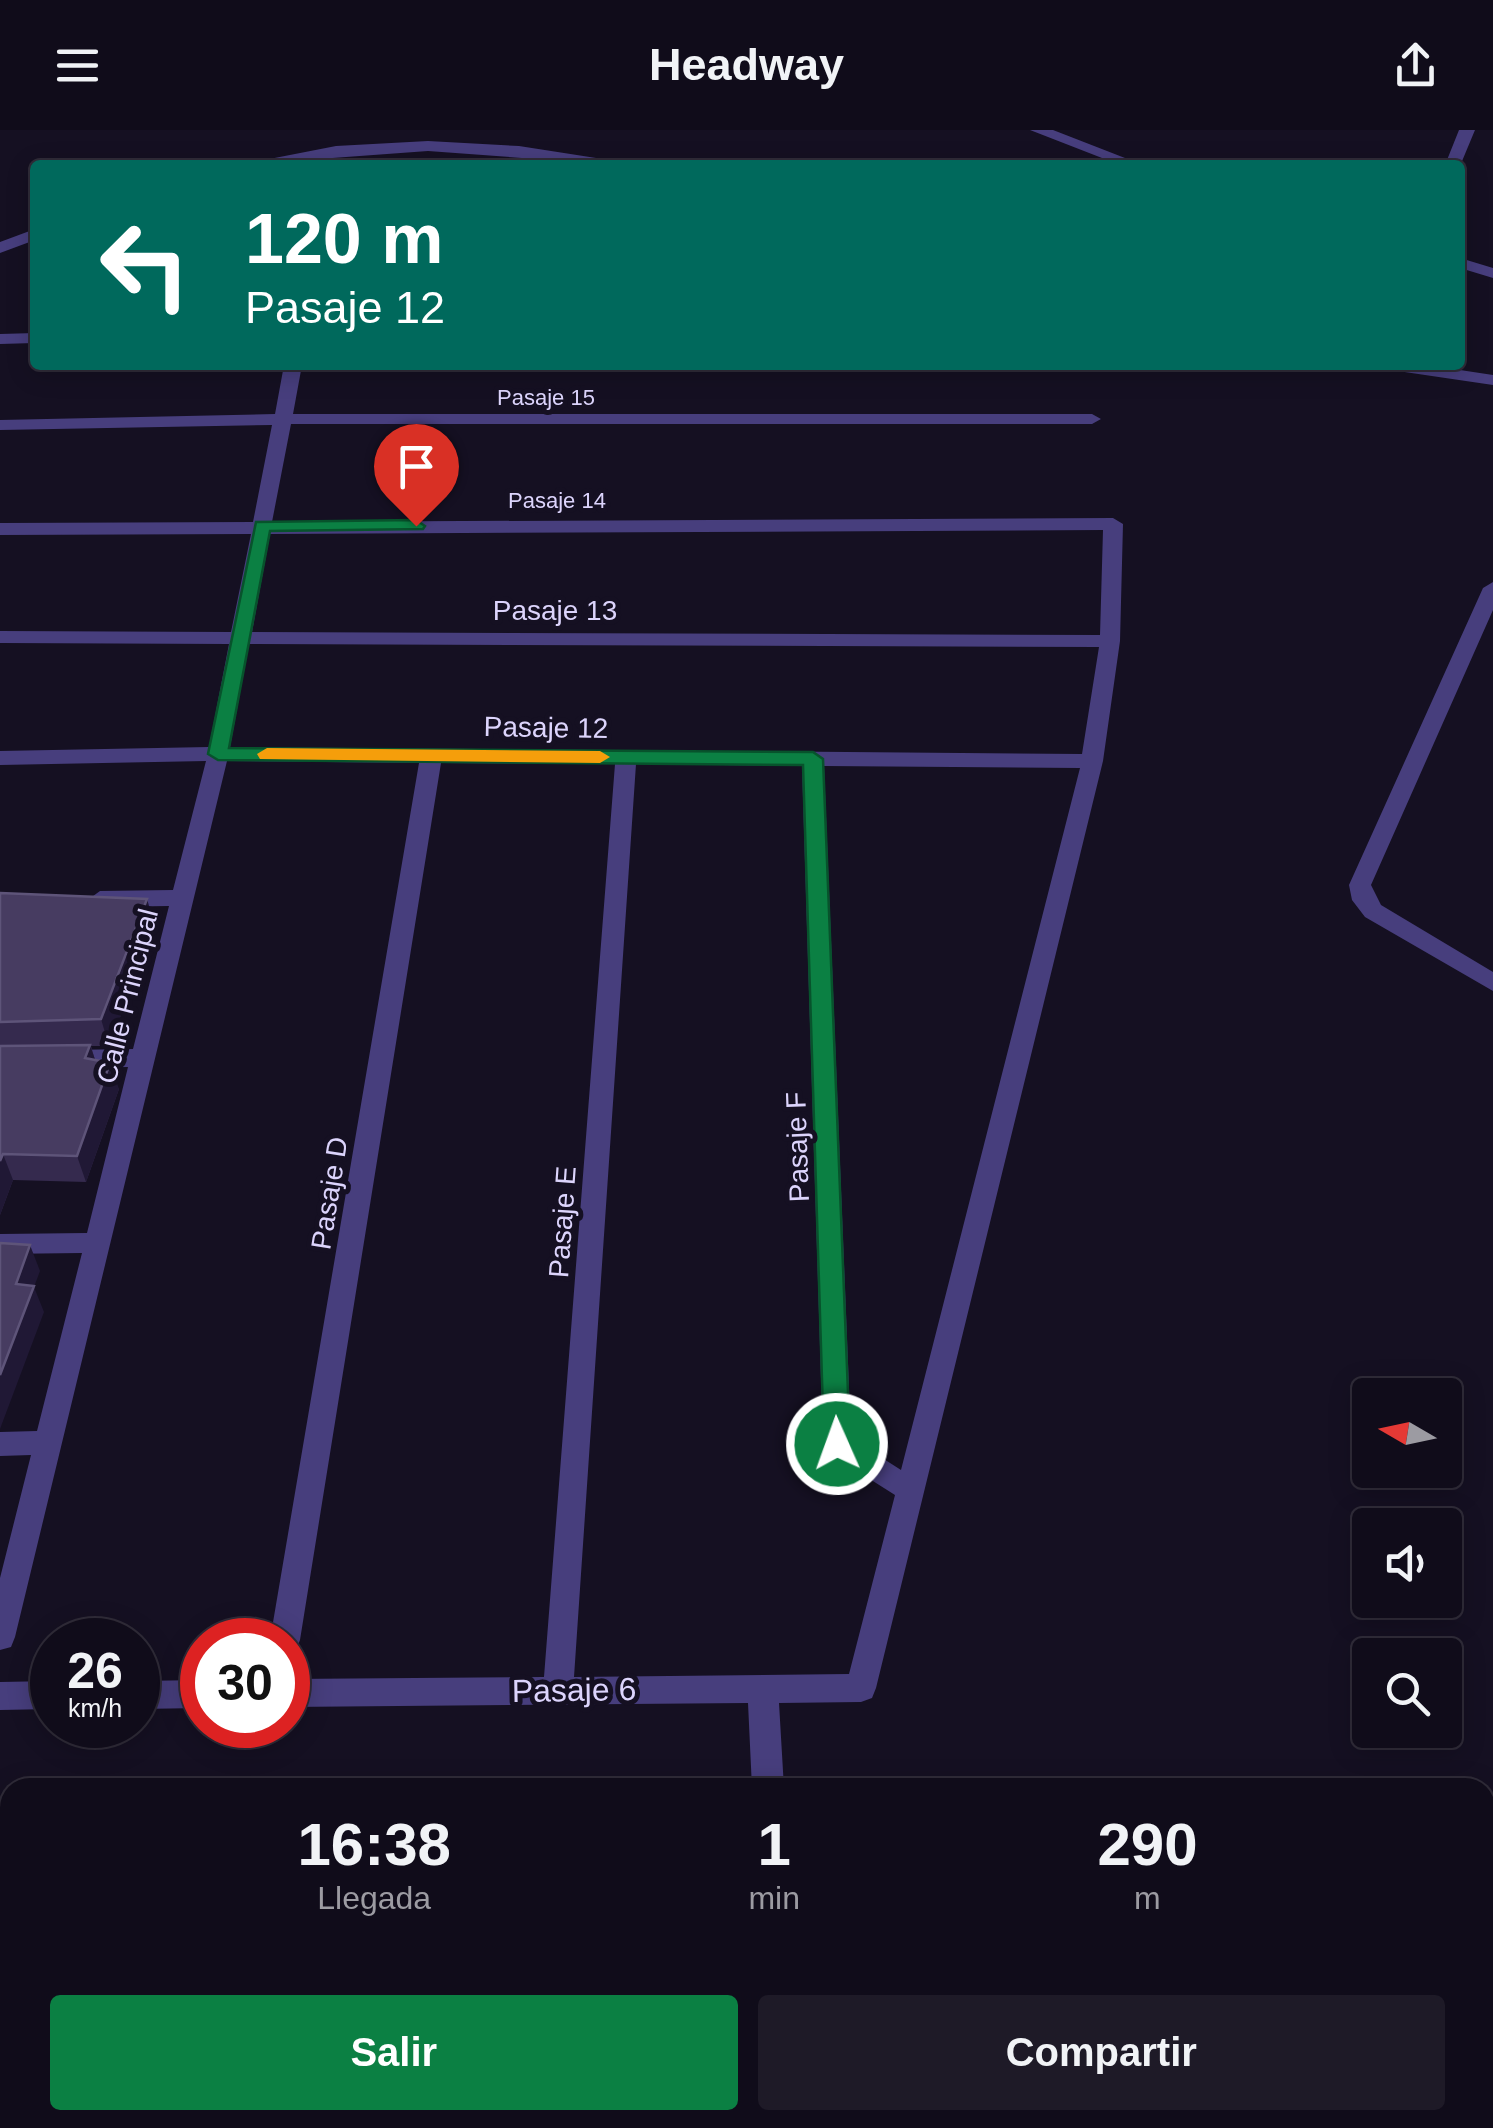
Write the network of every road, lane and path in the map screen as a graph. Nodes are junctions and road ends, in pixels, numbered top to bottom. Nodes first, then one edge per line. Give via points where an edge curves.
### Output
1 (1038, 130) edge
2 (1467, 130) edge
3 (268, 160) edge
4 (581, 160) edge
5 (1121, 160) edge
6 (1454, 160) edge
7 (30, 236) edge
8 (0, 248) edge
9 (1465, 265) edge
10 (1493, 273) edge
11 (30, 338) edge
12 (0, 339) edge
13 (292, 370) edge
14 (1425, 370) edge
15 (1493, 380) edge
16 (282, 419) junction
17 (1092, 419) dead end
18 (0, 426) edge
19 (262, 526) junction
20 (0, 529) edge
21 (1493, 588) edge
22 (240, 635) junction
23 (0, 637) edge
24 (1110, 641) junction
25 (218, 754) junction
26 (431, 756) junction
27 (626, 757) junction
28 (0, 758) edge
29 (813, 759) junction
30 (1092, 761) junction
31 (182, 898) junction
32 (73, 900) edge
33 (1493, 984) edge
34 (142, 1058) junction
35 (0, 1060) edge
36 (98, 1243) junction
37 (0, 1244) edge
38 (48, 1443) junction
39 (0, 1444) edge
40 (913, 1492) junction
41 (290, 1618) edge
42 (0, 1637) edge
43 (762, 1688) junction
44 (558, 1690) junction
45 (310, 1693) edge
46 (30, 1695) edge
47 (0, 1696) edge
48 (767, 1778) edge

1 - 5 street
2 - 6 street
3 - 4 street via 426,147 514,148
7 - 8 street
9 - 10 street
11 - 12 street
13 - 16 street, Calle Principal
14 - 15 street
16 - 17 street, Pasaje 15
16 - 18 street, Pasaje 15
16 - 19 street, Calle Principal
19 - 20 street, Pasaje 14
19 - 22 street, Calle Principal
19 - 24 street, Pasaje 14 via 1113,524
21 - 33 street via 1364,869 1362,900
22 - 23 street, Pasaje 13
22 - 24 street, Pasaje 13
22 - 25 street, Calle Principal
24 - 30 street
25 - 26 street, Pasaje 12
25 - 28 street, Pasaje 12
25 - 31 street, Calle Principal
26 - 27 street, Pasaje 12
26 - 41 street, Pasaje D
27 - 29 street, Pasaje 12
27 - 44 street, Pasaje E
29 - 30 street, Pasaje 12
29 - 40 street, Pasaje F via 837,1444
30 - 40 street
31 - 32 street
31 - 34 street, Calle Principal
34 - 35 street
34 - 36 street, Calle Principal
36 - 37 street
36 - 38 street, Calle Principal
38 - 39 street
38 - 42 street, Calle Principal
40 - 43 street, Pasaje 6 via 861,1688
43 - 44 street, Pasaje 6
43 - 48 street
44 - 45 street, Pasaje 6
46 - 47 street

